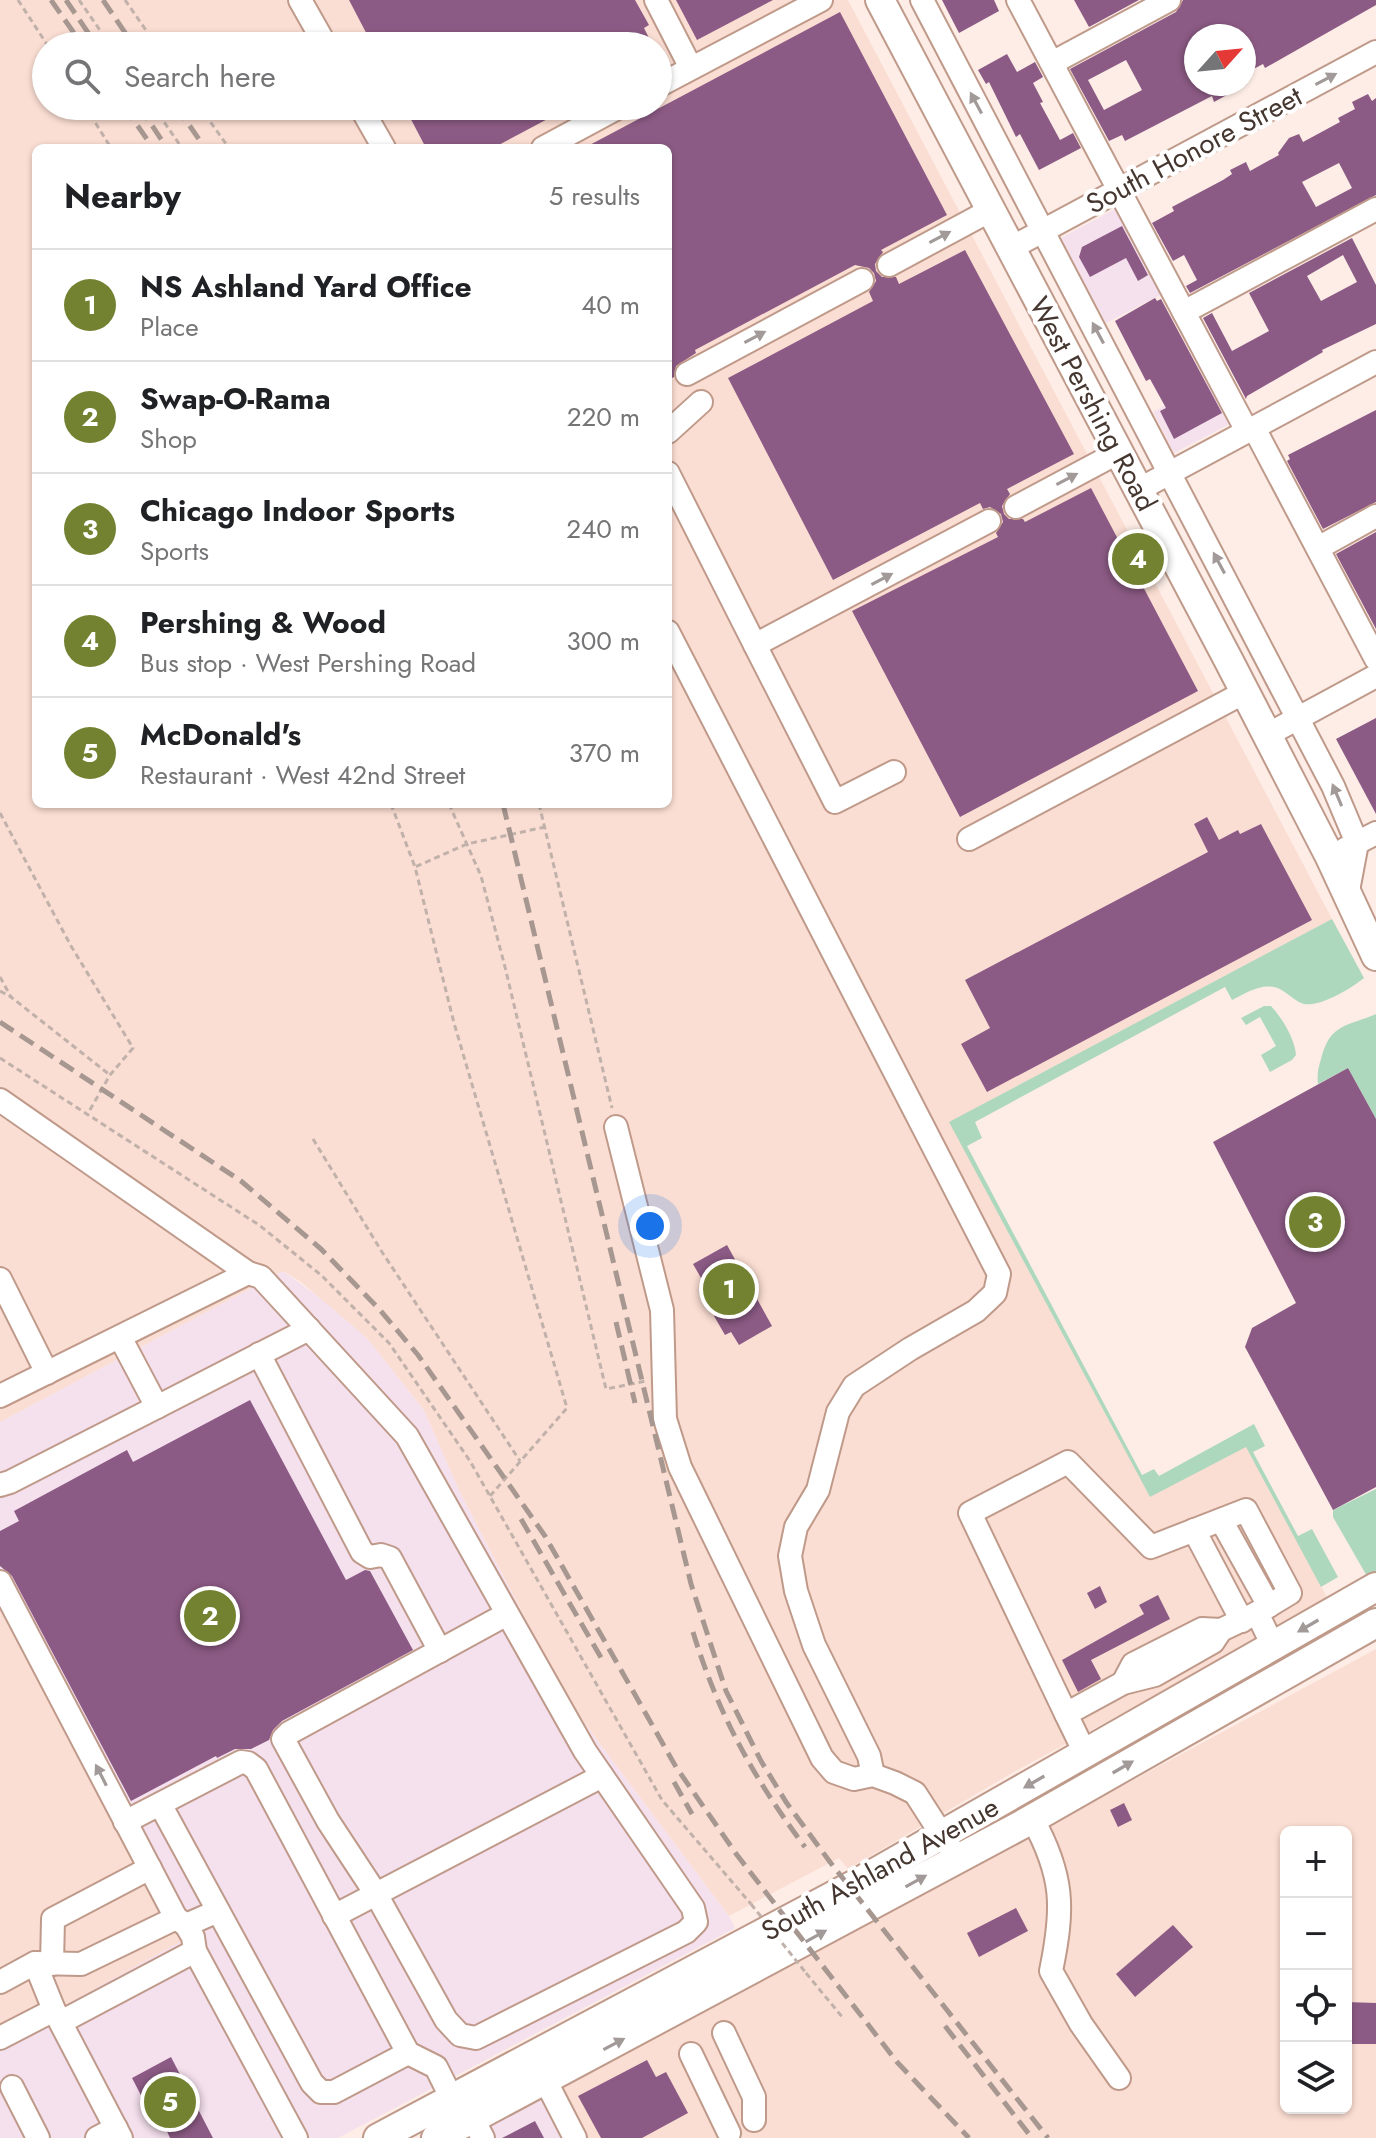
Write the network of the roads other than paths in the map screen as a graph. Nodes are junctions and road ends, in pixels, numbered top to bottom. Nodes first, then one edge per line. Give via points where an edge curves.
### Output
1 (300, 0) edge
2 (656, 0) edge
3 (821, 0) edge
4 (881, 0) edge
5 (922, 0) edge
6 (1018, 0) edge
7 (1169, 0) edge
8 (318, 32) edge
9 (1376, 52) edge
10 (1052, 63) junction
11 (691, 68) junction
12 (672, 78) edge
13 (368, 120) edge
14 (595, 120) edge
15 (382, 144) edge
16 (550, 144) edge
17 (1119, 190) junction
18 (1376, 209) edge
19 (991, 210) junction
20 (1044, 231) junction
21 (1011, 248) junction
22 (889, 265) dead end
23 (862, 280) dead end
24 (1184, 312) junction
25 (1376, 362) edge
26 (687, 374) dead end
27 (701, 402) dead end
28 (672, 428) edge
29 (1251, 429) junction
30 (1119, 452) junction
31 (1171, 472) junction
32 (672, 481) edge
33 (1138, 490) junction
34 (1016, 507) dead end
35 (1376, 516) edge
36 (989, 521) dead end
37 (1318, 548) junction
38 (672, 640) edge
39 (755, 645) junction
40 (1376, 659) edge
41 (1376, 676) edge
42 (1245, 692) junction
43 (1299, 718) junction
44 (1267, 735) junction
45 (894, 772) dead end
46 (1367, 838) edge
47 (969, 839) dead end
48 (1330, 857) junction
49 (1347, 896) junction
50 (1376, 956) edge
51 (0, 1100) edge
52 (616, 1127) road end
53 (248, 1273) junction
54 (0, 1279) edge
55 (309, 1329) junction
56 (120, 1337) junction
57 (259, 1354) junction
58 (47, 1373) junction
59 (0, 1396) edge
60 (157, 1407) junction
61 (0, 1485) edge
62 (1194, 1530) junction
63 (0, 1582) edge
64 (1376, 1587) edge
65 (507, 1614) junction
66 (1247, 1618) junction
67 (1376, 1623) edge
68 (1273, 1646) junction
69 (440, 1651) junction
70 (1066, 1714) junction
71 (1085, 1753) junction
72 (873, 1775) junction
73 (602, 1776) junction
74 (160, 1804) junction
75 (1032, 1818) junction
76 (125, 1822) junction
77 (942, 1835) junction
78 (957, 1859) junction
79 (150, 1868) junction
80 (376, 1894) junction
81 (218, 1911) junction
82 (334, 1916) junction
83 (181, 1922) junction
84 (195, 1951) junction
85 (44, 1964) junction
86 (0, 1982) edge
87 (58, 2016) junction
88 (724, 2033) dead end
89 (0, 2038) edge
90 (408, 2053) junction
91 (691, 2054) dead end
92 (539, 2068) junction
93 (1119, 2078) dead end
94 (12, 2087) dead end
95 (452, 2099) junction
96 (478, 2128) edge
97 (758, 2129) edge
98 (111, 2135) edge
99 (724, 2135) edge
100 (38, 2138) edge
101 (296, 2138) edge
102 (378, 2138) edge
103 (436, 2138) edge
104 (575, 2138) edge

1 - 8 street
2 - 11 street
3 - 11 street
4 - 19 main road, West Pershing Road
20 -> 5 street, West Pershing Road
6 - 10 street
7 - 10 street
17 -> 9 street, South Honore Street
10 - 17 street
11 - 12 street
13 - 15 street
14 - 16 street
17 - 20 street, South Honore Street
17 - 24 street
18 - 24 street
19 - 21 main road, West Pershing Road
22 -> 19 street
20 - 21 street, South Honore Street
31 -> 20 street, West Pershing Road
21 - 30 main road, West Pershing Road
26 -> 23 street
24 - 29 street
25 - 29 street
27 - 28 street
29 - 31 street
29 - 37 street
30 - 33 main road, West Pershing Road
34 -> 30 street
31 - 33 street
43 -> 31 street, West Pershing Road
32 - 39 street
33 - 42 main road, West Pershing Road
35 - 37 street
39 -> 36 street
37 - 40 street
38 - 72 street via 999,1274 995,1293 976,1311 854,1386 838,1412 818,1490 796,1527 790,1556 796,1591 814,1645 869,1756
39 - 45 street via 835,802
41 - 43 street
42 - 44 main road, West Pershing Road
42 - 47 street
43 - 44 street
46 -> 43 street, West Pershing Road
44 - 48 main road, West Pershing Road
46 - 48 street
46 - 49 street
48 - 49 main road, West Pershing Road
49 - 50 main road, West Pershing Road
51 - 53 street
52 - 72 street via 662,1310 665,1419 680,1467 822,1758 834,1772 854,1779
53 - 55 street via 261,1277
53 - 56 street
54 - 58 street
55 - 57 street
55 - 65 street via 407,1436
56 - 58 street
56 - 60 street
57 - 60 street
57 - 69 street via 362,1552 390,1558
58 - 59 street
60 - 61 street
62 - 66 street
62 - 66 street via 1246,1510 1290,1593
62 - 70 street via 1151,1547 1068,1462 970,1513
76 -> 63 street
64 -> 68 main road, South Ashland Avenue
65 - 69 street
65 - 73 street
66 - 68 street
66 - 70 street via 1155,1675 1123,1683
75 -> 67 main road, South Ashland Avenue
68 - 71 main road, South Ashland Avenue
69 - 80 street via 283,1739
70 - 71 street
71 -> 77 main road, South Ashland Avenue
72 - 77 street via 915,1793
73 - 80 street
73 - 80 street via 693,1908 696,1922 686,1932 476,2038 460,2035 446,2020
74 - 76 street
74 - 81 street
74 - 82 street via 248,1763 256,1769
75 - 78 main road, South Ashland Avenue
75 - 93 street via 1050,1850 1060,1895 1051,1971
76 - 79 street
77 - 78 street
77 - 92 main road, South Ashland Avenue
92 -> 78 main road, South Ashland Avenue
79 - 83 street
79 - 85 street via 53,1919
80 - 82 street
81 - 83 street
81 - 90 street via 321,2092 334,2092
82 - 90 street
83 - 84 street via 193,1937
83 - 85 street via 81,1964
84 - 87 street
84 - 101 street
85 - 86 street
85 - 87 street
87 - 89 street
87 - 98 street
88 - 97 street via 754,2097
90 - 95 street via 436,2067
91 - 99 street
92 - 95 main road, South Ashland Avenue
92 - 96 main road, South Ashland Avenue
92 - 104 street
94 - 100 street
95 - 102 main road, South Ashland Avenue
96 - 103 main road, South Ashland Avenue
97 - 99 street

